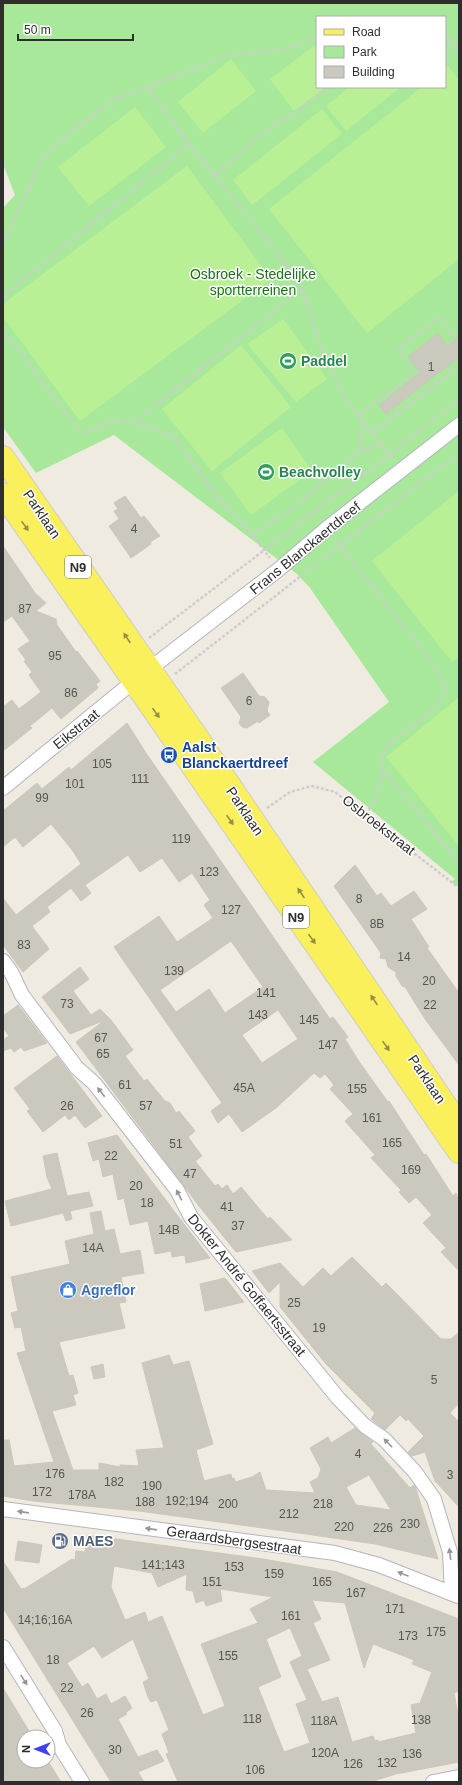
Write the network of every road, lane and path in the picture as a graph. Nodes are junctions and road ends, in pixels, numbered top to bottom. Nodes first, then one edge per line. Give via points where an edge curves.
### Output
1 (446, 37) edge
2 (316, 38) edge
3 (459, 51) edge
4 (148, 87) junction
5 (328, 88) edge
6 (188, 144) junction
7 (215, 176) junction
8 (3, 245) edge
9 (302, 289) junction
10 (3, 296) edge
11 (3, 330) edge
12 (459, 332) edge
13 (459, 372) edge
14 (459, 399) edge
15 (358, 416) junction
16 (362, 420) junction
17 (132, 423) junction
18 (459, 425) edge
19 (372, 433) junction
20 (381, 444) junction
21 (357, 453) junction
22 (459, 453) edge
23 (389, 455) junction
24 (3, 457) edge
25 (402, 471) junction
26 (3, 494) edge
27 (326, 529) junction
28 (252, 535) junction
29 (340, 547) junction
30 (264, 551) junction
31 (278, 570) junction
32 (148, 639) dead end
33 (142, 676) junction
34 (173, 676) dead end
35 (381, 767) junction
36 (3, 788) edge
37 (366, 815) junction
38 (251, 819) junction
39 (459, 862) edge
40 (459, 880) edge
41 (454, 884) junction
42 (459, 888) edge
43 (3, 961) edge
44 (459, 1125) edge
45 (459, 1152) edge
46 (3, 1509) edge
47 (455, 1595) edge
48 (3, 1647) edge
49 (459, 1777) edge
50 (82, 1782) edge
51 (433, 1782) edge

1 - 3 path
2 - 4 path via 281,50 229,55
4 - 6 path
4 - 8 path via 113,100 44,156
5 - 7 path via 294,114 277,122
6 - 7 path
6 - 10 path
7 - 9 path via 290,269
9 - 15 path via 324,356
9 - 17 path
11 - 17 path via 81,433 117,422
12 - 15 path via 453,337 438,317 398,350 413,373
13 - 19 path via 456,368
14 - 23 path
15 - 16 path
16 - 19 path
16 - 21 path
17 - 28 path via 150,426 176,439 216,496
18 - 25 street, Frans Blanckaertdreef
19 - 20 path
20 - 21 path
20 - 23 path
21 - 28 path via 294,507
22 - 29 path
23 - 25 path
23 - 30 path
33 -> 24 main road, Parklaan / N9
25 - 27 street, Frans Blanckaertdreef
26 -> 33 main road, Parklaan / N9
27 - 29 path
27 - 31 street, Frans Blanckaertdreef
28 - 30 path
29 - 34 path
29 - 35 path via 436,668 444,690 444,696 436,706 389,744 383,754
30 - 31 path
30 - 32 path
31 - 33 street, Frans Blanckaertdreef
33 - 36 street, Eikstraat
33 - 38 main road, Parklaan / N9 via 195,734
33 -> 45 main road, Parklaan / N9
35 - 37 path via 377,796
35 - 39 path
37 - 38 path, Osbroekstraat via 335,792 312,786 290,792
37 - 41 path, Osbroekstraat
44 -> 38 main road, Parklaan / N9
40 - 41 path
41 - 42 path, Osbroekstraat
47 -> 43 street, Dokter André Goffaertsstraat via 450,1552 434,1499 415,1472 384,1439 365,1426 338,1398 191,1217 172,1184 94,1083 77,1068 22,995
47 -> 46 street, Geraardsbergsestraat via 380,1565 335,1554
48 -> 50 street via 55,1731 59,1745
49 - 51 street

